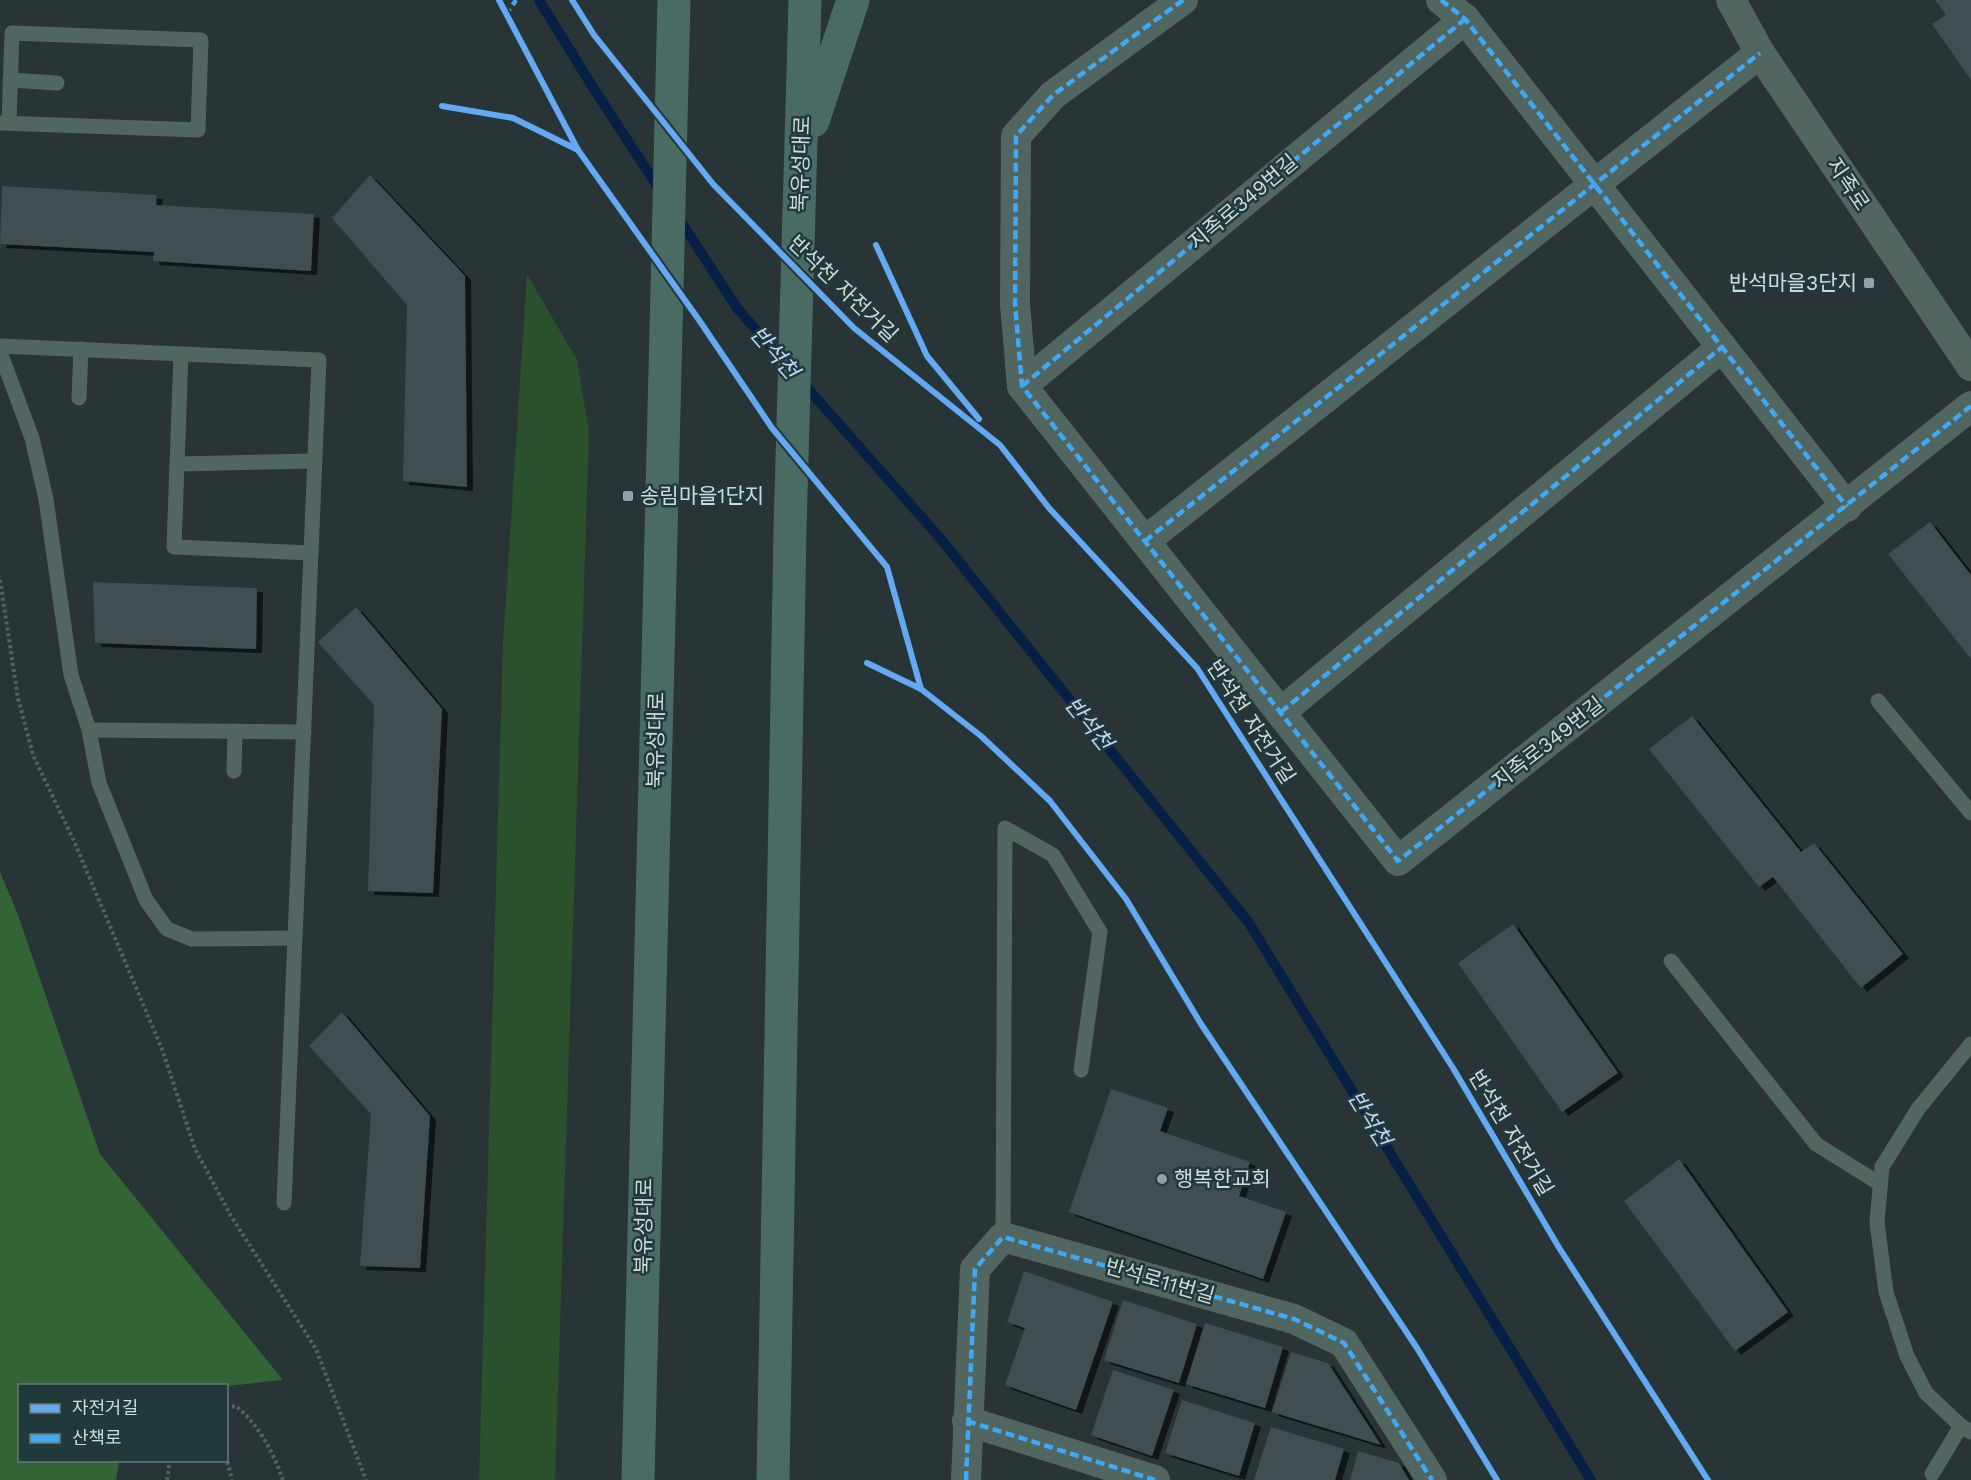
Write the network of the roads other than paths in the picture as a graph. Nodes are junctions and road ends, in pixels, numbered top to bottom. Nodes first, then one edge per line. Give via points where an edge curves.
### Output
1 (805, 0) edge
2 (853, 0) edge
3 (1183, 0) edge
4 (1441, 0) edge
5 (1731, 0) edge
6 (674, 10) edge
7 (1465, 19) junction
8 (1760, 53) junction
9 (10, 80) junction
10 (57, 82) dead end
11 (4, 123) edge
12 (800, 179) junction
13 (1594, 184) junction
14 (0, 346) edge
15 (1722, 347) junction
16 (81, 350) junction
17 (0, 352) edge
18 (181, 354) junction
19 (1971, 366) edge
20 (1022, 386) junction
21 (79, 398) dead end
22 (1971, 406) edge
23 (315, 461) junction
24 (177, 464) junction
25 (1847, 507) junction
26 (1145, 541) junction
27 (311, 553) junction
28 (1878, 701) dead end
29 (1281, 712) junction
30 (89, 730) junction
31 (235, 731) junction
32 (304, 732) junction
33 (234, 771) dead end
34 (1971, 813) edge
35 (295, 938) junction
36 (1671, 961) dead end
37 (1971, 1044) edge
38 (1081, 1070) dead end
39 (1880, 1184) junction
40 (284, 1203) dead end
41 (1003, 1237) junction
42 (967, 1421) junction
43 (1966, 1429) edge
44 (1932, 1474) dead end
45 (638, 1480) edge
46 (773, 1480) edge
47 (966, 1480) edge
48 (1155, 1480) edge
49 (1432, 1480) edge

1 - 12 main road, 북유성대로
2 - 12 main road via 809,134
3 - 20 street via 1053,95 1016,136 1015,304
4 - 7 street
5 - 8 street, 지족로
6 - 45 main road, 북유성대로
7 - 13 street
7 - 20 street, 지족로349번길
8 - 13 street
8 - 19 street, 지족로
9 - 10 lane
9 - 11 lane
9 - 11 lane via 12,33 201,40 198,130
12 - 46 main road, 북유성대로
13 - 15 street
13 - 26 street
14 - 16 lane
15 - 25 street
15 - 29 street
16 - 18 lane
16 - 21 lane
17 - 30 lane via 32,438 46,499 71,675
18 - 23 lane via 319,360
18 - 24 lane
20 - 26 street, 지족로349번길
22 - 25 street, 지족로349번길
23 - 24 lane
23 - 27 lane
24 - 27 lane via 174,547
25 - 29 street, 지족로349번길 via 1398,861
26 - 29 street, 지족로349번길
27 - 32 lane
28 - 34 lane
30 - 31 lane
30 - 35 lane via 99,783 147,900 167,929 192,939
31 - 32 lane
31 - 33 lane
32 - 35 lane
35 - 40 lane
36 - 39 lane via 1816,1144
37 - 39 lane via 1918,1109 1882,1167
38 - 41 lane via 1100,932 1053,855 1005,828
39 - 43 lane via 1877,1222 1886,1292 1907,1356 1926,1393
41 - 42 street via 975,1269
41 - 49 street, 반석로11번길 via 1294,1319 1344,1343
42 - 47 street
42 - 48 street
43 - 44 lane

